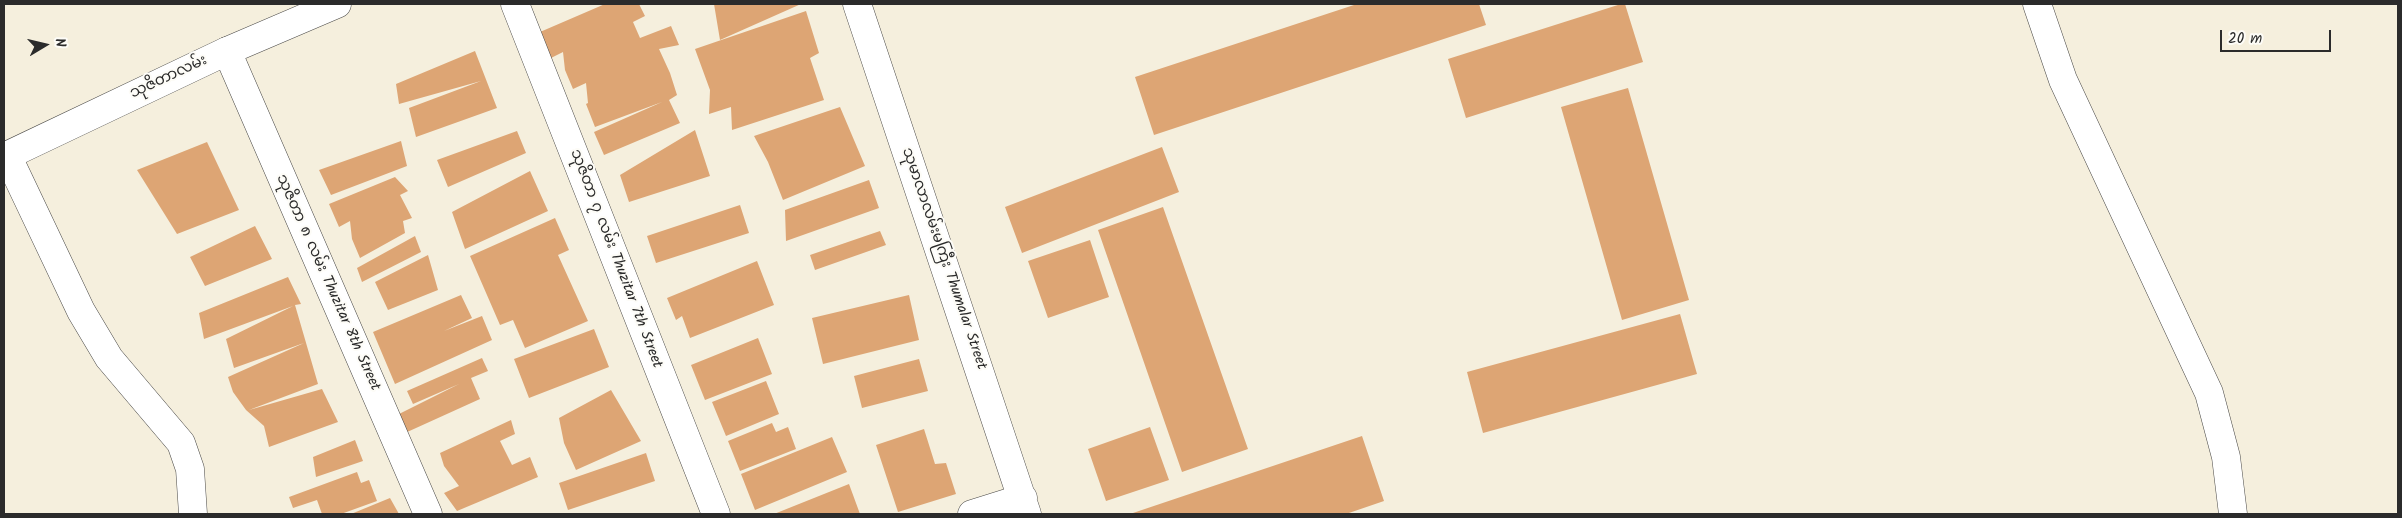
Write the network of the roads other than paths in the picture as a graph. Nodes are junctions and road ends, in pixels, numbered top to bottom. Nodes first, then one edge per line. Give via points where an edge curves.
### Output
1 (337, 4) edge
2 (515, 4) edge
3 (857, 4) edge
4 (2037, 4) edge
5 (226, 51) junction
6 (6, 156) edge
7 (1025, 506) edge
8 (193, 514) edge
9 (428, 514) edge
10 (716, 514) edge
11 (972, 514) edge
12 (2233, 514) edge

1 - 5 street, သုဇိတာလမ်း
2 - 10 street, သုဇိတာ ၇ လမ်း Thuzitar 7th Street
3 - 7 street, သုမာလာလမ်းမကြီး Thumalar Street
4 - 12 street via 2063,80 2209,393 2226,457
5 - 6 street, သုဇိတာလမ်း
5 - 9 street, သုဇိတာ ၈ လမ်း Thuzitar 8th Street
6 - 8 street via 81,311 110,358 181,443 190,469
7 - 11 street

